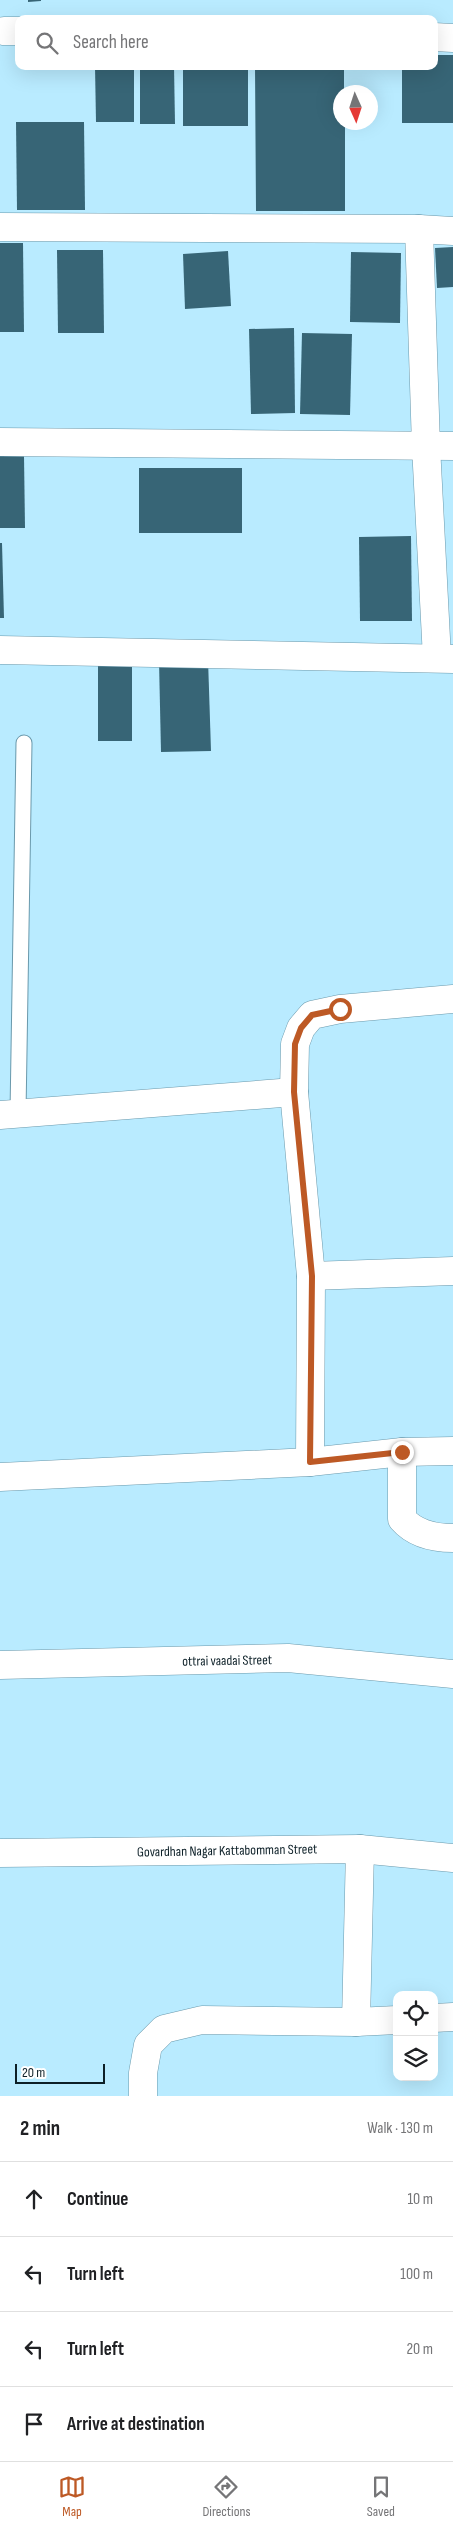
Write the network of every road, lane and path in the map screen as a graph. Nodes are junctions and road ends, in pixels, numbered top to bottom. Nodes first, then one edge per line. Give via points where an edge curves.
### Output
1 (438, 37) edge
2 (453, 38) edge
3 (0, 226) edge
4 (419, 229) junction
5 (453, 232) edge
6 (0, 442) edge
7 (426, 446) junction
8 (453, 446) edge
9 (0, 650) edge
10 (445, 659) edge
11 (24, 743) dead end
12 (453, 999) edge
13 (294, 1092) junction
14 (9, 1114) edge
15 (453, 1271) edge
16 (312, 1276) junction
17 (453, 1451) edge
18 (402, 1452) junction
19 (310, 1462) junction
20 (0, 1477) edge
21 (453, 1538) edge
22 (0, 1665) edge
23 (453, 1674) edge
24 (360, 1849) junction
25 (0, 1853) edge
26 (453, 1858) edge
27 (453, 2017) edge
28 (438, 2018) edge
29 (393, 2020) edge
30 (356, 2022) junction
31 (143, 2096) edge

1 - 2 street
3 - 4 street
4 - 5 street
4 - 7 street
6 - 7 street
7 - 8 street
7 - 10 street
9 - 10 street
11 - 14 lane
12 - 13 street via 340,1009 312,1015 301,1028 295,1044
13 - 14 street
13 - 16 street
15 - 16 street
16 - 19 street
17 - 18 street
18 - 19 street
18 - 21 street via 402,1519 411,1530
19 - 20 street
22 - 23 street, ottrai vaadai Street via 288,1658
24 - 25 street, Govardhan Nagar Kattabomman Street
24 - 26 street, Govardhan Nagar Kattabomman Street
24 - 30 street
27 - 28 street
29 - 30 street
30 - 31 street via 202,2020 164,2029 148,2045

